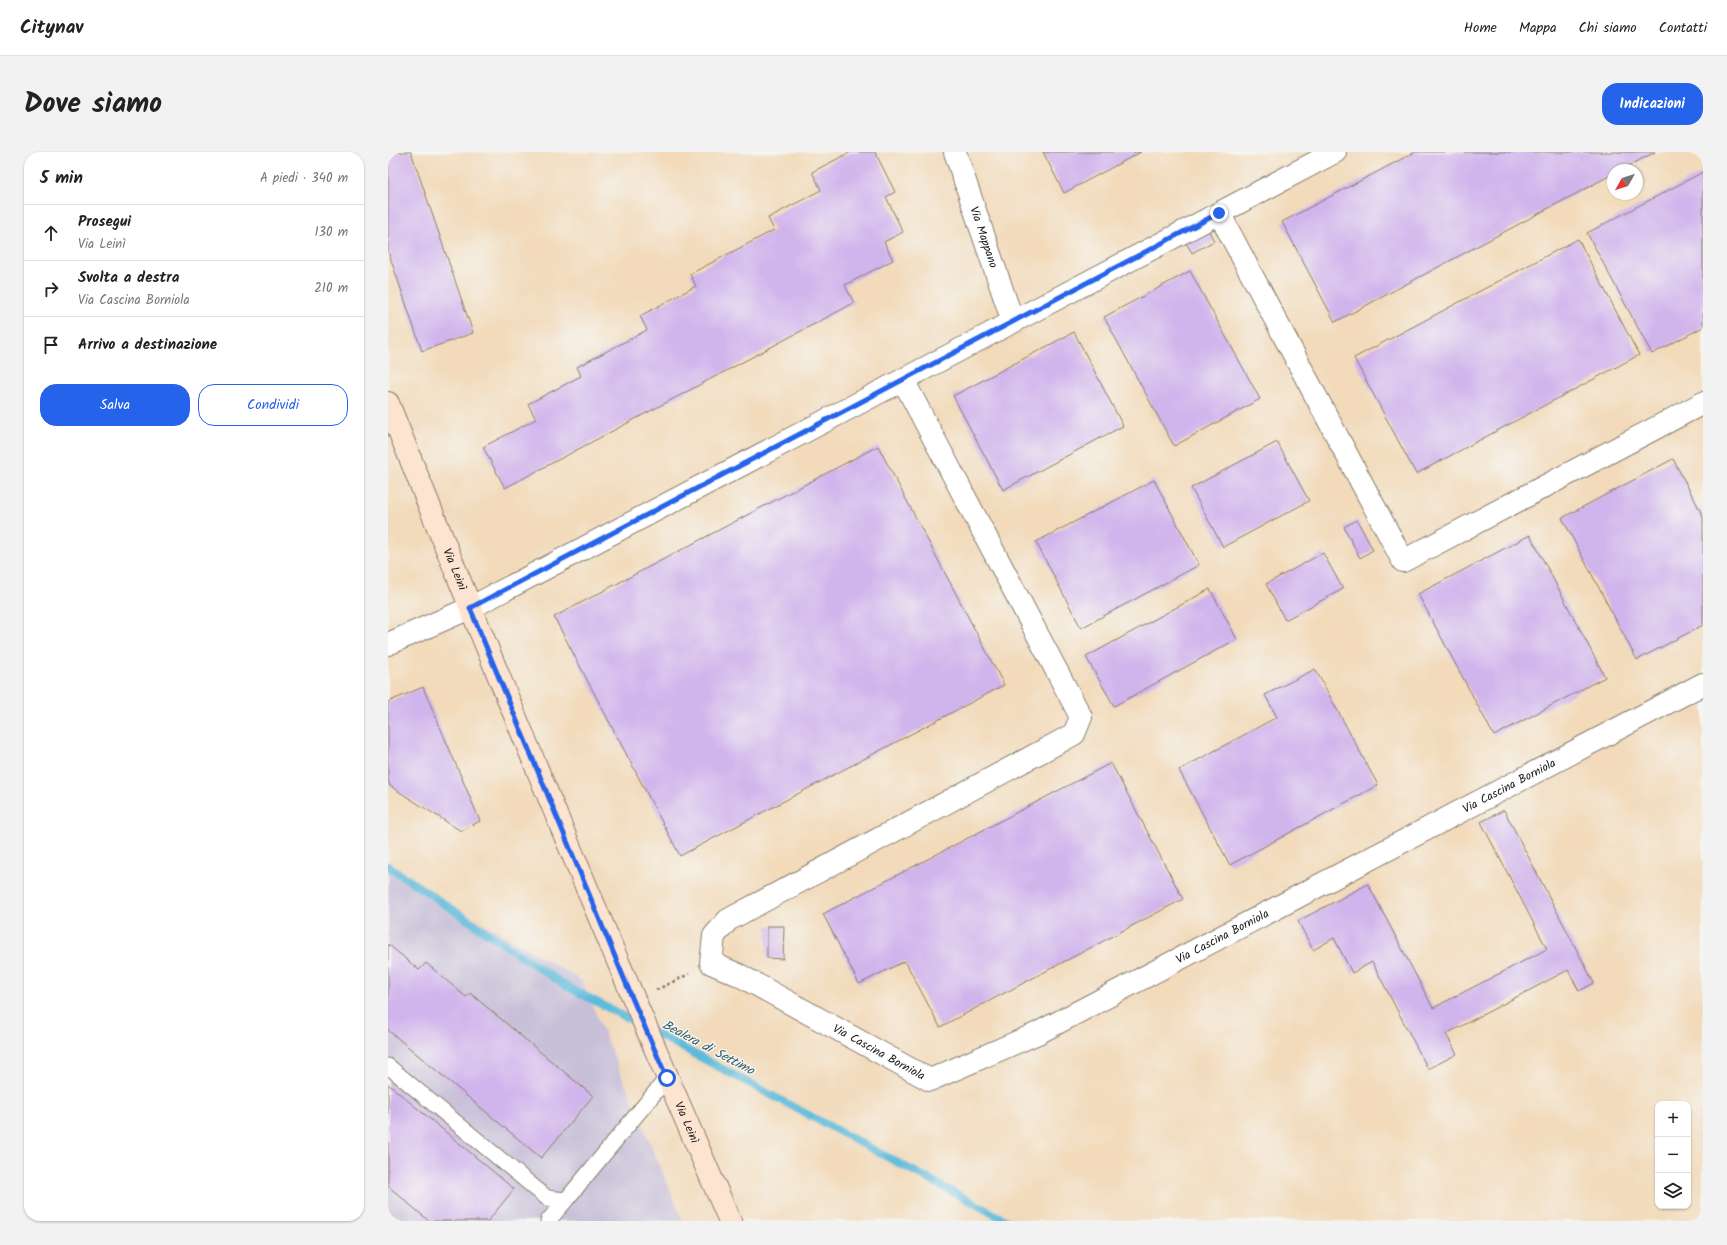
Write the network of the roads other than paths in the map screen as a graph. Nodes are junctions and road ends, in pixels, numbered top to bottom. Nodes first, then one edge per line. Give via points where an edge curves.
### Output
1 (955, 152) edge
2 (1335, 152) edge
3 (1219, 213) junction
4 (1013, 322) junction
5 (903, 380) junction
6 (388, 403) edge
7 (1703, 403) edge
8 (470, 608) junction
9 (388, 644) edge
10 (1703, 684) edge
11 (388, 1066) edge
12 (667, 1078) junction
13 (566, 1200) junction
14 (548, 1221) edge
15 (730, 1221) edge

1 - 4 street, Via Mappano
2 - 3 street
3 - 4 street
3 - 7 street via 1403,561
4 - 5 street
5 - 8 street
5 - 10 street, Via Cascina Borniola via 1081,717 1074,734 728,920 714,936 711,963 739,975 930,1080 1038,1033
6 - 8 street, Via Leinì
8 - 9 street
8 - 12 street, Via Leinì
11 - 13 lane via 547,1198
12 - 13 lane
12 - 15 street, Via Leinì
13 - 14 lane

